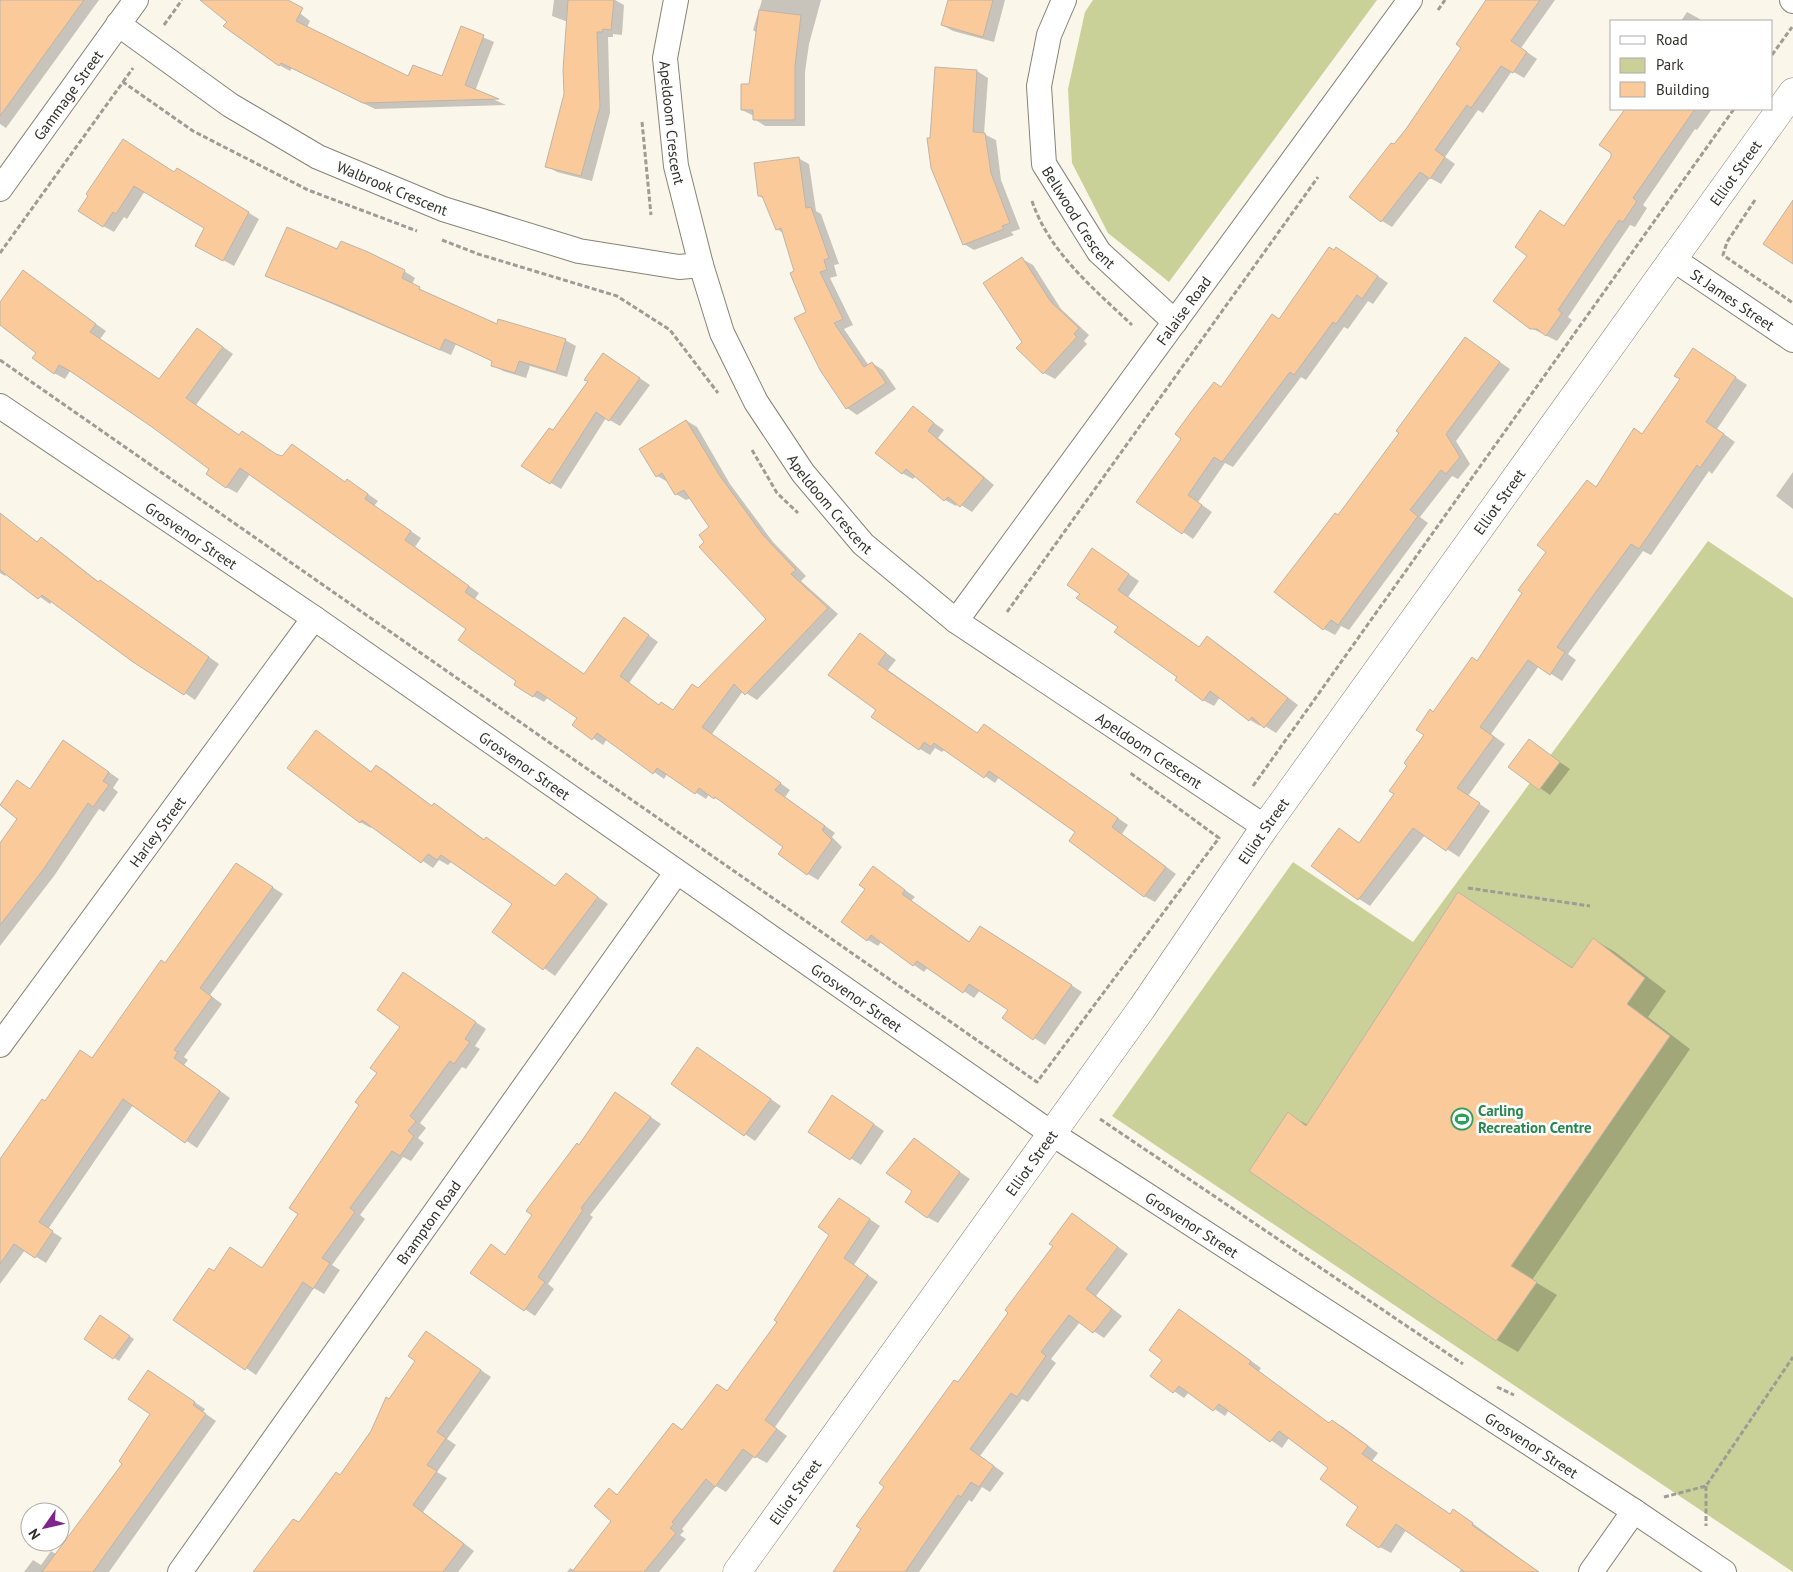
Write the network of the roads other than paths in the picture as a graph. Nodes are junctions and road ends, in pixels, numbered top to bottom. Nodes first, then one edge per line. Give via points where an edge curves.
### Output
1 (136, 0) edge
2 (676, 0) edge
3 (1064, 0) edge
4 (1410, 0) edge
5 (118, 24) junction
6 (1793, 92) edge
7 (2, 180) edge
8 (1673, 259) junction
9 (701, 265) junction
10 (1175, 322) junction
11 (1793, 340) edge
12 (0, 406) edge
13 (314, 618) junction
14 (956, 621) junction
15 (1265, 827) junction
16 (676, 872) junction
17 (0, 1045) edge
18 (1051, 1133) junction
19 (1634, 1511) junction
20 (180, 1572) edge
21 (737, 1572) edge
22 (1591, 1572) edge
23 (1724, 1572) edge

1 - 5 street, Gammage Street
2 - 9 street, Apeldoom Crescent via 665,58 676,166
3 - 10 street, Bellwood Crescent via 1049,35 1039,86 1044,164 1099,252
4 - 10 street, Falaise Road
5 - 7 street, Gammage Street
5 - 9 street, Walbrook Crescent via 230,105 318,157 443,209 579,251 679,267
6 - 8 street, Elliot Street
8 - 11 street, St James Street
8 - 15 street, Elliot Street
9 - 14 street, Apeldoom Crescent via 722,332 756,402 803,473 863,544
10 - 14 street, Falaise Road
12 - 13 street, Grosvenor Street
13 - 16 street, Grosvenor Street
13 - 17 street, Harley Street
14 - 15 street, Apeldoom Crescent
15 - 18 street, Elliot Street via 1142,1008
16 - 18 street, Grosvenor Street
16 - 20 street, Brampton Road
18 - 19 street, Grosvenor Street
18 - 21 street, Elliot Street
19 - 22 street
19 - 23 street, Grosvenor Street

